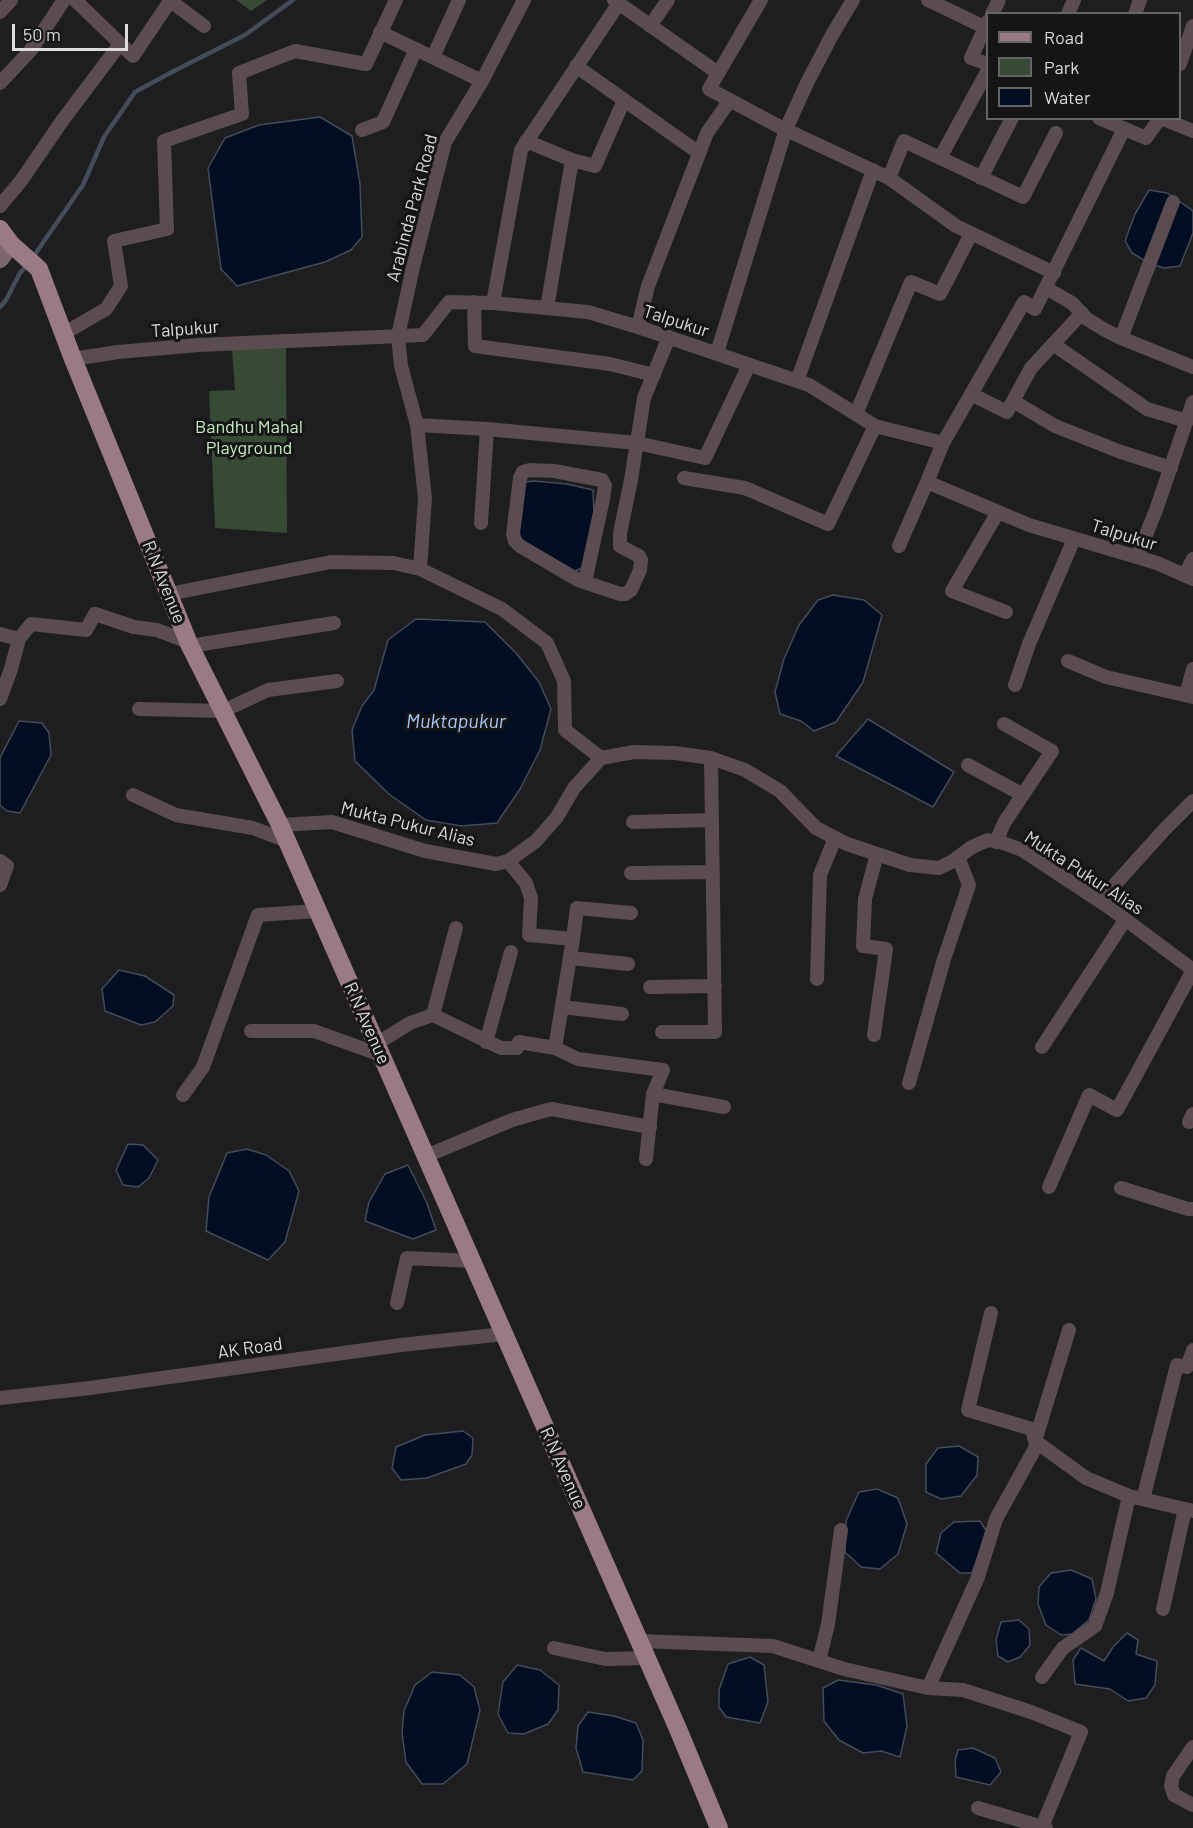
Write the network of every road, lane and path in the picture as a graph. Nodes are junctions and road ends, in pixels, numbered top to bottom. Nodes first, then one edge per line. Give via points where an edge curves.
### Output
1 (11, 0) edge
2 (64, 0) edge
3 (75, 0) edge
4 (169, 0) edge
5 (396, 0) edge
6 (459, 0) edge
7 (524, 0) edge
8 (668, 0) edge
9 (761, 0) edge
10 (854, 0) edge
11 (928, 0) edge
12 (616, 2) edge
13 (0, 12) edge
14 (986, 24) edge
15 (204, 26) dead end
16 (650, 26) junction
17 (1193, 26) edge
18 (380, 32) junction
19 (120, 44) junction
20 (416, 49) junction
21 (434, 57) junction
22 (1181, 59) edge
23 (986, 64) edge
24 (576, 66) junction
25 (986, 72) edge
26 (718, 73) junction
27 (482, 81) junction
28 (0, 83) edge
29 (624, 100) junction
30 (730, 100) junction
31 (1011, 120) edge
32 (1104, 120) edge
33 (1159, 120) edge
34 (1166, 120) edge
35 (786, 129) junction
36 (1124, 129) junction
37 (362, 130) dead end
38 (1193, 130) edge
39 (1056, 133) dead end
40 (526, 141) junction
41 (699, 153) junction
42 (940, 158) junction
43 (572, 160) junction
44 (873, 170) junction
45 (889, 178) junction
46 (981, 178) junction
47 (1173, 202) dead end
48 (0, 206) edge
49 (0, 229) edge
50 (971, 234) junction
51 (17, 250) junction
52 (0, 259) edge
53 (1054, 273) junction
54 (1046, 288) junction
55 (474, 303) junction
56 (493, 303) junction
57 (547, 308) junction
58 (1082, 313) junction
59 (638, 327) junction
60 (63, 334) junction
61 (398, 336) junction
62 (669, 337) junction
63 (1121, 338) junction
64 (1053, 344) junction
65 (717, 353) junction
66 (73, 359) junction
67 (749, 365) junction
68 (1193, 367) edge
69 (654, 375) junction
70 (797, 381) junction
71 (971, 394) junction
72 (1013, 401) junction
73 (1193, 402) edge
74 (856, 414) junction
75 (417, 425) junction
76 (875, 426) junction
77 (1188, 427) edge
78 (487, 429) junction
79 (637, 443) junction
80 (943, 443) junction
81 (1171, 468) junction
82 (684, 478) dead end
83 (927, 482) junction
84 (998, 512) junction
85 (481, 523) dead end
86 (1074, 539) junction
87 (899, 546) dead end
88 (1137, 557) junction
89 (1193, 559) edge
90 (420, 569) junction
91 (1189, 577) edge
92 (585, 582) junction
93 (169, 594) junction
94 (1006, 612) dead end
95 (334, 623) dead end
96 (0, 634) edge
97 (19, 639) junction
98 (189, 644) junction
99 (1068, 661) dead end
100 (1193, 669) edge
101 (337, 681) dead end
102 (1015, 685) dead end
103 (1189, 696) edge
104 (0, 699) edge
105 (139, 709) dead end
106 (223, 711) junction
107 (1004, 724) dead end
108 (601, 758) junction
109 (711, 758) junction
110 (968, 765) dead end
111 (133, 795) dead end
112 (1023, 795) junction
113 (1193, 801) edge
114 (712, 820) junction
115 (633, 822) dead end
116 (283, 833) junction
117 (835, 838) junction
118 (996, 842) junction
119 (878, 854) junction
120 (958, 857) junction
121 (0, 861) edge
122 (508, 861) junction
123 (713, 872) junction
124 (631, 873) dead end
125 (0, 885) edge
126 (1100, 901) junction
127 (318, 911) junction
128 (631, 913) dead end
129 (1125, 920) junction
130 (456, 928) dead end
131 (573, 939) junction
132 (511, 951) dead end
133 (570, 958) junction
134 (628, 964) dead end
135 (1193, 970) edge
136 (817, 979) dead end
137 (715, 986) junction
138 (650, 987) dead end
139 (562, 1007) junction
140 (622, 1014) dead end
141 (433, 1015) junction
142 (250, 1030) dead end
143 (662, 1032) dead end
144 (874, 1035) dead end
145 (486, 1042) junction
146 (1042, 1047) dead end
147 (555, 1048) junction
148 (379, 1050) junction
149 (909, 1083) dead end
150 (653, 1094) junction
151 (183, 1095) dead end
152 (723, 1107) dead end
153 (650, 1127) junction
154 (426, 1156) junction
155 (646, 1159) dead end
156 (1049, 1186) dead end
157 (1121, 1188) dead end
158 (1193, 1209) edge
159 (472, 1261) junction
160 (397, 1302) dead end
161 (991, 1313) dead end
162 (1070, 1330) dead end
163 (504, 1334) junction
164 (1193, 1350) edge
165 (0, 1398) edge
166 (1036, 1442) junction
167 (1136, 1497) junction
168 (1189, 1510) edge
169 (840, 1530) dead end
170 (1163, 1609) dead end
171 (639, 1641) junction
172 (554, 1648) dead end
173 (647, 1658) junction
174 (819, 1661) junction
175 (1042, 1677) dead end
176 (928, 1688) junction
177 (1193, 1746) edge
178 (1193, 1805) edge
179 (978, 1808) dead end
180 (719, 1828) edge
181 (1044, 1828) edge

1 - 13 street
2 - 28 street via 30,51
3 - 19 street
4 - 15 street
4 - 19 street via 133,56
5 - 18 street
6 - 21 street
7 - 27 street, Arabinda Park Road
8 - 16 street
9 - 26 street
10 - 35 street via 832,35
11 - 14 street
12 - 16 street
12 - 24 street
14 - 23 street via 971,58
16 - 26 street
17 - 22 street
18 - 20 street
18 - 60 street via 366,64 295,51 240,72 242,114 164,141 167,229 114,241 122,286 106,309
19 - 48 street
20 - 21 street
20 - 37 street via 383,122
21 - 27 street
24 - 29 street
24 - 40 street
25 - 42 street
26 - 30 street via 710,89
27 - 61 street, Arabinda Park Road via 445,142
29 - 41 street
29 - 43 street via 595,166
30 - 35 street
30 - 41 street
31 - 46 street
32 - 36 street
33 - 36 street via 1146,138
34 - 38 street
35 - 44 street
35 - 65 street
36 - 53 street
39 - 46 street via 1023,197
40 - 43 street
40 - 56 street via 521,150
41 - 59 street via 648,286
42 - 45 street via 904,141
42 - 46 street
43 - 57 street
44 - 45 street
44 - 70 street
45 - 50 street
47 - 63 street
49 - 51 main road, R N Avenue
50 - 53 street
50 - 74 street via 940,294 910,282
51 - 52 street
51 - 60 main road, R N Avenue via 38,268
53 - 54 street
54 - 58 street
54 - 71 street via 1035,309 1024,302
55 - 56 street, Talpukur
55 - 61 street, Talpukur via 449,302 423,335
55 - 69 street via 475,346 610,364
56 - 57 street, Talpukur
57 - 59 street, Talpukur via 588,312
58 - 63 street
58 - 64 street
59 - 62 street, Talpukur
60 - 66 main road, R N Avenue
61 - 66 street, Talpukur via 199,345
61 - 75 street, Arabinda Park Road via 401,366
62 - 65 street, Talpukur
62 - 69 street
63 - 68 street
64 - 72 street via 1031,368
64 - 77 street via 1147,410
65 - 67 street, Talpukur
66 - 93 main road, R N Avenue
67 - 70 street, Talpukur
67 - 79 street via 705,458
69 - 79 street via 644,398
70 - 74 street, Talpukur
71 - 72 street via 1007,412
71 - 80 street
72 - 81 street via 1055,426
73 - 77 street
74 - 76 street, Talpukur
75 - 78 street
75 - 90 street, Arabinda Park Road via 425,498
76 - 80 street, Talpukur
76 - 82 street via 828,524 745,488
77 - 81 street
78 - 79 street
78 - 85 street
79 - 92 street via 619,540 620,546 639,556 640,570 625,594
80 - 83 street
81 - 88 street
83 - 84 street, Talpukur
83 - 87 street
84 - 86 street, Talpukur
84 - 94 street via 952,591
86 - 88 street, Talpukur
86 - 102 street
88 - 91 street, Talpukur
89 - 91 street
90 - 93 street via 393,563 331,562
90 - 108 street via 502,609 547,643 564,681 565,730
92 - 92 street via 603,499 602,480 554,471 523,472 515,541
93 - 98 main road, R N Avenue
95 - 98 street
96 - 97 street
97 - 98 street via 31,624 86,630 95,614 157,630
97 - 104 street
98 - 106 main road, R N Avenue
99 - 103 street via 1106,676
100 - 103 street
101 - 106 street via 268,690
105 - 106 street
106 - 116 main road, R N Avenue
107 - 112 street via 1052,751
108 - 109 street, Mukta Pukur Alias via 634,752
108 - 122 street via 536,841
109 - 114 street
109 - 117 street, Mukta Pukur Alias via 745,770 780,791 816,828
110 - 112 street
111 - 116 street via 176,815
112 - 118 street
113 - 126 street
114 - 115 street
114 - 123 street
116 - 122 street, Mukta Pukur Alias via 332,822 425,850 496,864
116 - 127 main road, R N Avenue
117 - 119 street, Mukta Pukur Alias
117 - 136 street via 820,875
118 - 120 street, Mukta Pukur Alias via 988,840
118 - 126 street, Mukta Pukur Alias via 1022,850
119 - 120 street, Mukta Pukur Alias via 910,865 939,868
119 - 144 street via 865,899 863,946 886,949
120 - 149 street via 969,885
121 - 125 street via 7,866
122 - 131 street via 526,883 531,898 529,935
123 - 124 street
123 - 137 street
126 - 129 street, Mukta Pukur Alias
127 - 148 main road, R N Avenue
127 - 151 street via 258,915 203,1067
128 - 131 street via 577,908
129 - 135 street, Mukta Pukur Alias
129 - 146 street
130 - 141 street
131 - 133 street
132 - 145 street
133 - 134 street
133 - 139 street
135 - 156 street via 1117,1110 1089,1095
137 - 138 street
137 - 143 street via 715,1032
139 - 140 street
139 - 147 street
141 - 145 street
141 - 148 street via 410,1023
142 - 148 street via 314,1031
145 - 147 street via 501,1048 517,1048 519,1042
147 - 150 street via 578,1059 663,1070
148 - 154 main road, R N Avenue
150 - 152 street
150 - 153 street
153 - 154 street via 550,1109 512,1120
153 - 155 street
154 - 159 main road, R N Avenue
157 - 158 street
159 - 160 street via 407,1258
159 - 163 main road, R N Avenue
161 - 166 street via 968,1410 1032,1430
162 - 166 street
163 - 165 street, AK Road via 401,1344
163 - 171 main road, R N Avenue
164 - 167 street via 1187,1367 1177,1365
166 - 167 street via 1086,1478
166 - 176 street via 996,1519 978,1577
167 - 168 street
167 - 175 street via 1095,1626 1063,1648
168 - 170 street
169 - 174 street via 828,1624
171 - 173 main road, R N Avenue
171 - 174 street via 773,1646
172 - 173 street via 605,1659
173 - 180 main road, R N Avenue
174 - 176 street
176 - 181 street via 963,1690 1081,1732
177 - 178 street via 1173,1776 1171,1786 1174,1795
179 - 181 street

